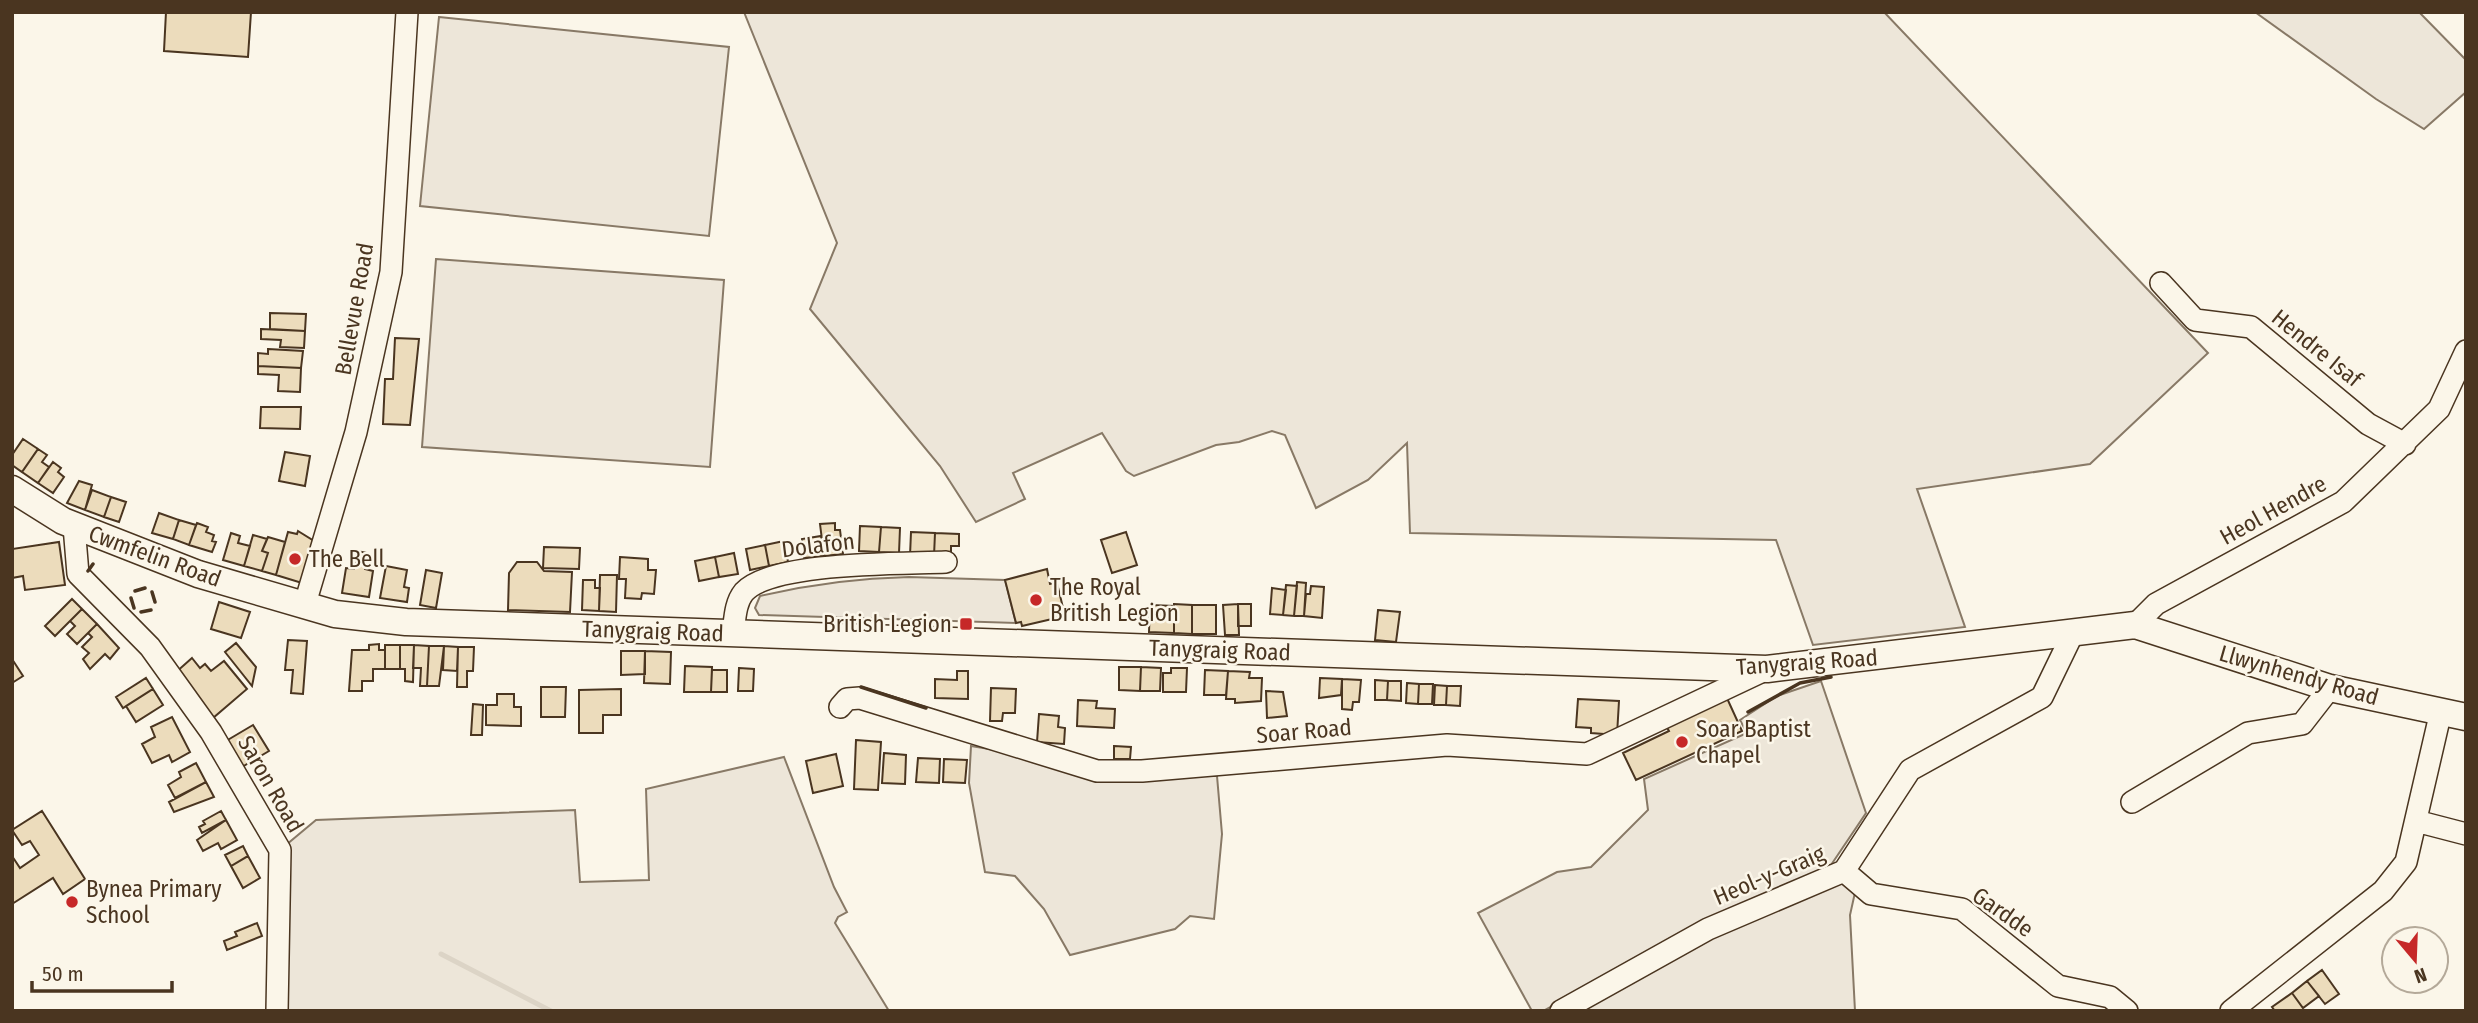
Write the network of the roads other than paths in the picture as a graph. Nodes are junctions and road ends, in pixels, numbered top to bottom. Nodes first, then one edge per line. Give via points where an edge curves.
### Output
1 (407, 12) edge
2 (2161, 283) dead end
3 (2466, 352) edge
4 (2405, 444) junction
5 (12, 489) edge
6 (74, 526) junction
7 (946, 562) dead end
8 (304, 607) junction
9 (2135, 625) junction
10 (733, 633) junction
11 (2073, 633) junction
12 (1767, 669) junction
13 (2330, 688) junction
14 (840, 707) dead end
15 (2453, 714) edge
16 (2133, 802) dead end
17 (2416, 821) junction
18 (2466, 834) edge
19 (1844, 871) junction
20 (277, 1011) edge
21 (1561, 1011) edge
22 (2127, 1011) edge
23 (2231, 1011) edge

1 - 8 street, Bellevue Road via 391,272 356,432
2 - 4 street, Hendre Isaf via 2195,320 2251,327 2368,424
3 - 4 street, Heol Hendre via 2440,409
4 - 9 street, Heol Hendre via 2343,502 2155,604
5 - 6 main road, Cwmfelin Road
6 - 8 main road, Cwmfelin Road via 198,574
6 - 20 street, Saron Road via 78,573 150,647 211,732 280,850
7 - 10 street, Dolafon via 797,571 761,580 744,593
8 - 10 main road, Tanygraig Road via 406,622
9 - 11 main road, Tanygraig Road
9 - 13 main road, Llwynhendy Road
10 - 12 main road, Tanygraig Road
11 - 12 main road, Tanygraig Road
11 - 19 street, Heol-y-Graig via 2042,697 1910,770
12 - 14 street, Soar Road via 1587,754 1447,745 1097,771 860,698 847,699
13 - 15 main road, Llwynhendy Road
13 - 16 street via 2302,724 2248,733
15 - 17 street
17 - 18 street
17 - 23 street via 2406,862 2383,891
19 - 21 street, Heol-y-Graig via 1708,929
19 - 22 street, Gardde via 1871,894 1962,909 2058,986 2110,998

